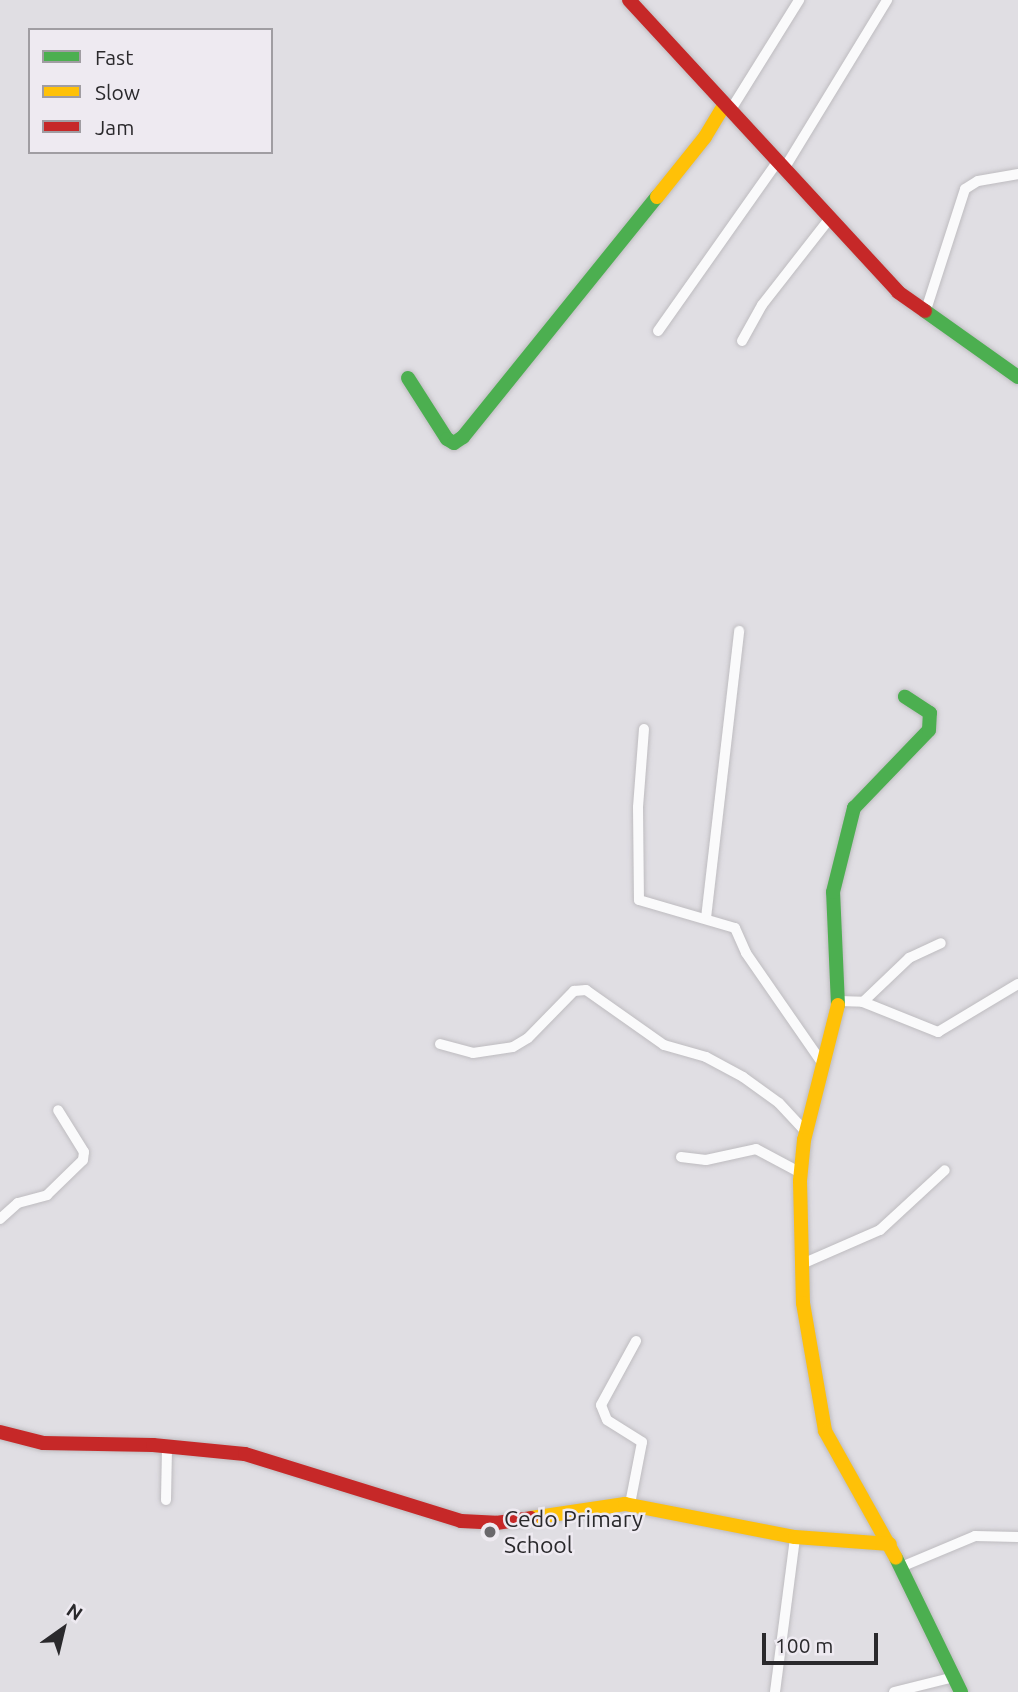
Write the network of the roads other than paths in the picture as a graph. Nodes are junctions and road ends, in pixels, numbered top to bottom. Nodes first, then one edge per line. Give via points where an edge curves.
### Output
1 (629, 0) edge
2 (799, 0) edge
3 (887, 0) edge
4 (727, 108) junction
5 (780, 165) junction
6 (1018, 174) edge
7 (830, 218) junction
8 (925, 313) junction
9 (658, 331) dead end
10 (742, 341) dead end
11 (1018, 377) edge
12 (408, 378) dead end
13 (739, 631) dead end
14 (905, 697) dead end
15 (644, 729) dead end
16 (706, 918) junction
17 (941, 943) dead end
18 (1018, 984) edge
19 (839, 1001) junction
20 (863, 1002) junction
21 (440, 1044) dead end
22 (823, 1064) junction
23 (58, 1110) dead end
24 (805, 1131) junction
25 (681, 1157) dead end
26 (945, 1170) dead end
27 (801, 1173) junction
28 (0, 1219) edge
29 (802, 1264) junction
30 (636, 1341) dead end
31 (0, 1432) edge
32 (167, 1446) junction
33 (166, 1500) dead end
34 (630, 1504) junction
35 (795, 1537) junction
36 (1018, 1537) edge
37 (890, 1545) junction
38 (901, 1567) junction
39 (954, 1678) junction
40 (775, 1692) edge
41 (894, 1692) edge
42 (961, 1692) edge

1 - 4 street
2 - 4 street
3 - 5 street
4 - 5 street
4 - 12 street via 463,437 454,443 447,439
5 - 7 street
5 - 9 street
6 - 8 street via 978,181 965,189
7 - 8 street via 898,292
7 - 10 street via 762,305
8 - 11 street
13 - 16 street
14 - 19 street via 924,706 932,722 924,737 851,814 832,903
15 - 16 street via 638,807 639,900
16 - 22 street via 738,932 746,953
17 - 20 street via 909,958
18 - 20 street via 938,1032
19 - 20 street
19 - 22 street
21 - 24 street via 473,1053 513,1047 528,1038 574,991 586,990 664,1045 706,1057 743,1077 779,1103
22 - 24 street
23 - 28 street via 84,1152 83,1160 47,1195 18,1203
24 - 27 street
25 - 27 street via 706,1160 756,1149
26 - 29 street via 880,1230
27 - 29 street
29 - 37 street via 805,1328 825,1431
30 - 34 street via 601,1405 607,1420 642,1442
31 - 32 street via 43,1443
32 - 33 street
32 - 34 street via 254,1456 406,1507 468,1522 519,1521
34 - 35 street
35 - 37 street
35 - 40 street
36 - 38 street via 975,1536
37 - 38 street
38 - 39 street
39 - 41 street
39 - 42 street

